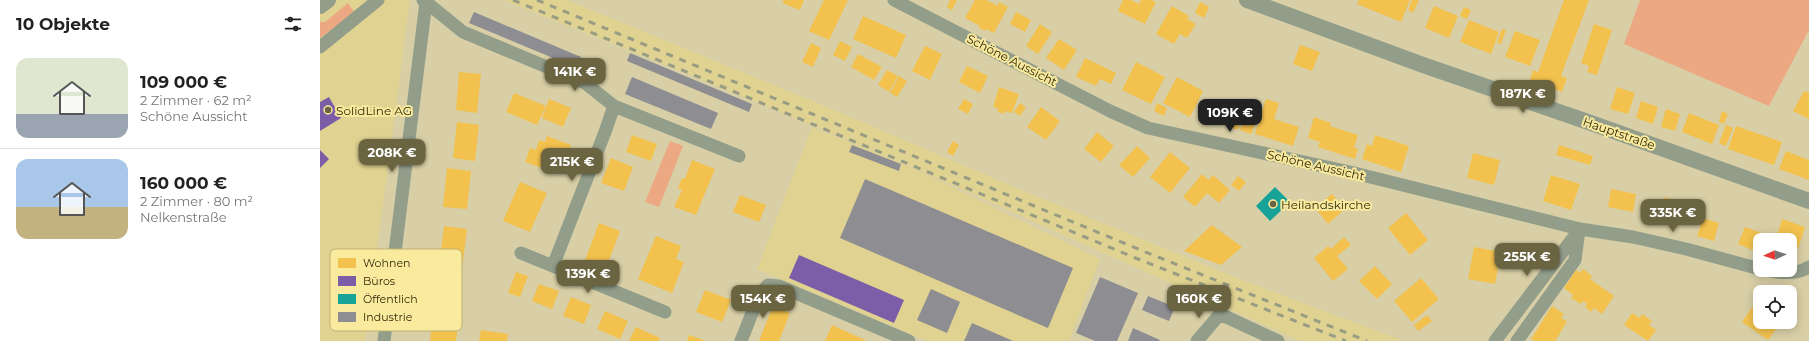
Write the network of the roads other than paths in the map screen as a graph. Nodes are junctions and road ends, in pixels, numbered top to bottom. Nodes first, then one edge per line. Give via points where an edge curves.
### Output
1 (328, 0) edge
2 (378, 0) edge
3 (894, 0) edge
4 (1247, 0) edge
5 (425, 1) edge
6 (320, 6) edge
7 (320, 47) edge
8 (614, 106) junction
9 (739, 156) dead end
10 (1809, 201) edge
11 (1580, 229) junction
12 (395, 249) edge
13 (521, 253) dead end
14 (553, 266) junction
15 (1753, 267) edge
16 (1809, 267) edge
17 (1797, 272) edge
18 (665, 312) dead end
19 (385, 331) edge
20 (384, 341) edge
21 (741, 341) edge
22 (909, 341) edge
23 (1197, 341) edge
24 (1278, 341) edge
25 (1495, 341) edge
26 (1517, 341) edge

1 - 6 street
2 - 7 street
3 - 11 street, Schöne Aussicht via 1148,128 1350,172
4 - 10 street, Hauptstraße
5 - 8 street via 462,32 585,83
5 - 12 street
8 - 9 street
8 - 14 street
11 - 15 street, Schöne Aussicht via 1633,237
11 - 25 street
11 - 26 street via 1576,260
13 - 14 street
14 - 18 street
16 - 17 street
19 - 20 street
21 - 22 street via 760,293 768,285 779,286
23 - 24 street via 1220,314

